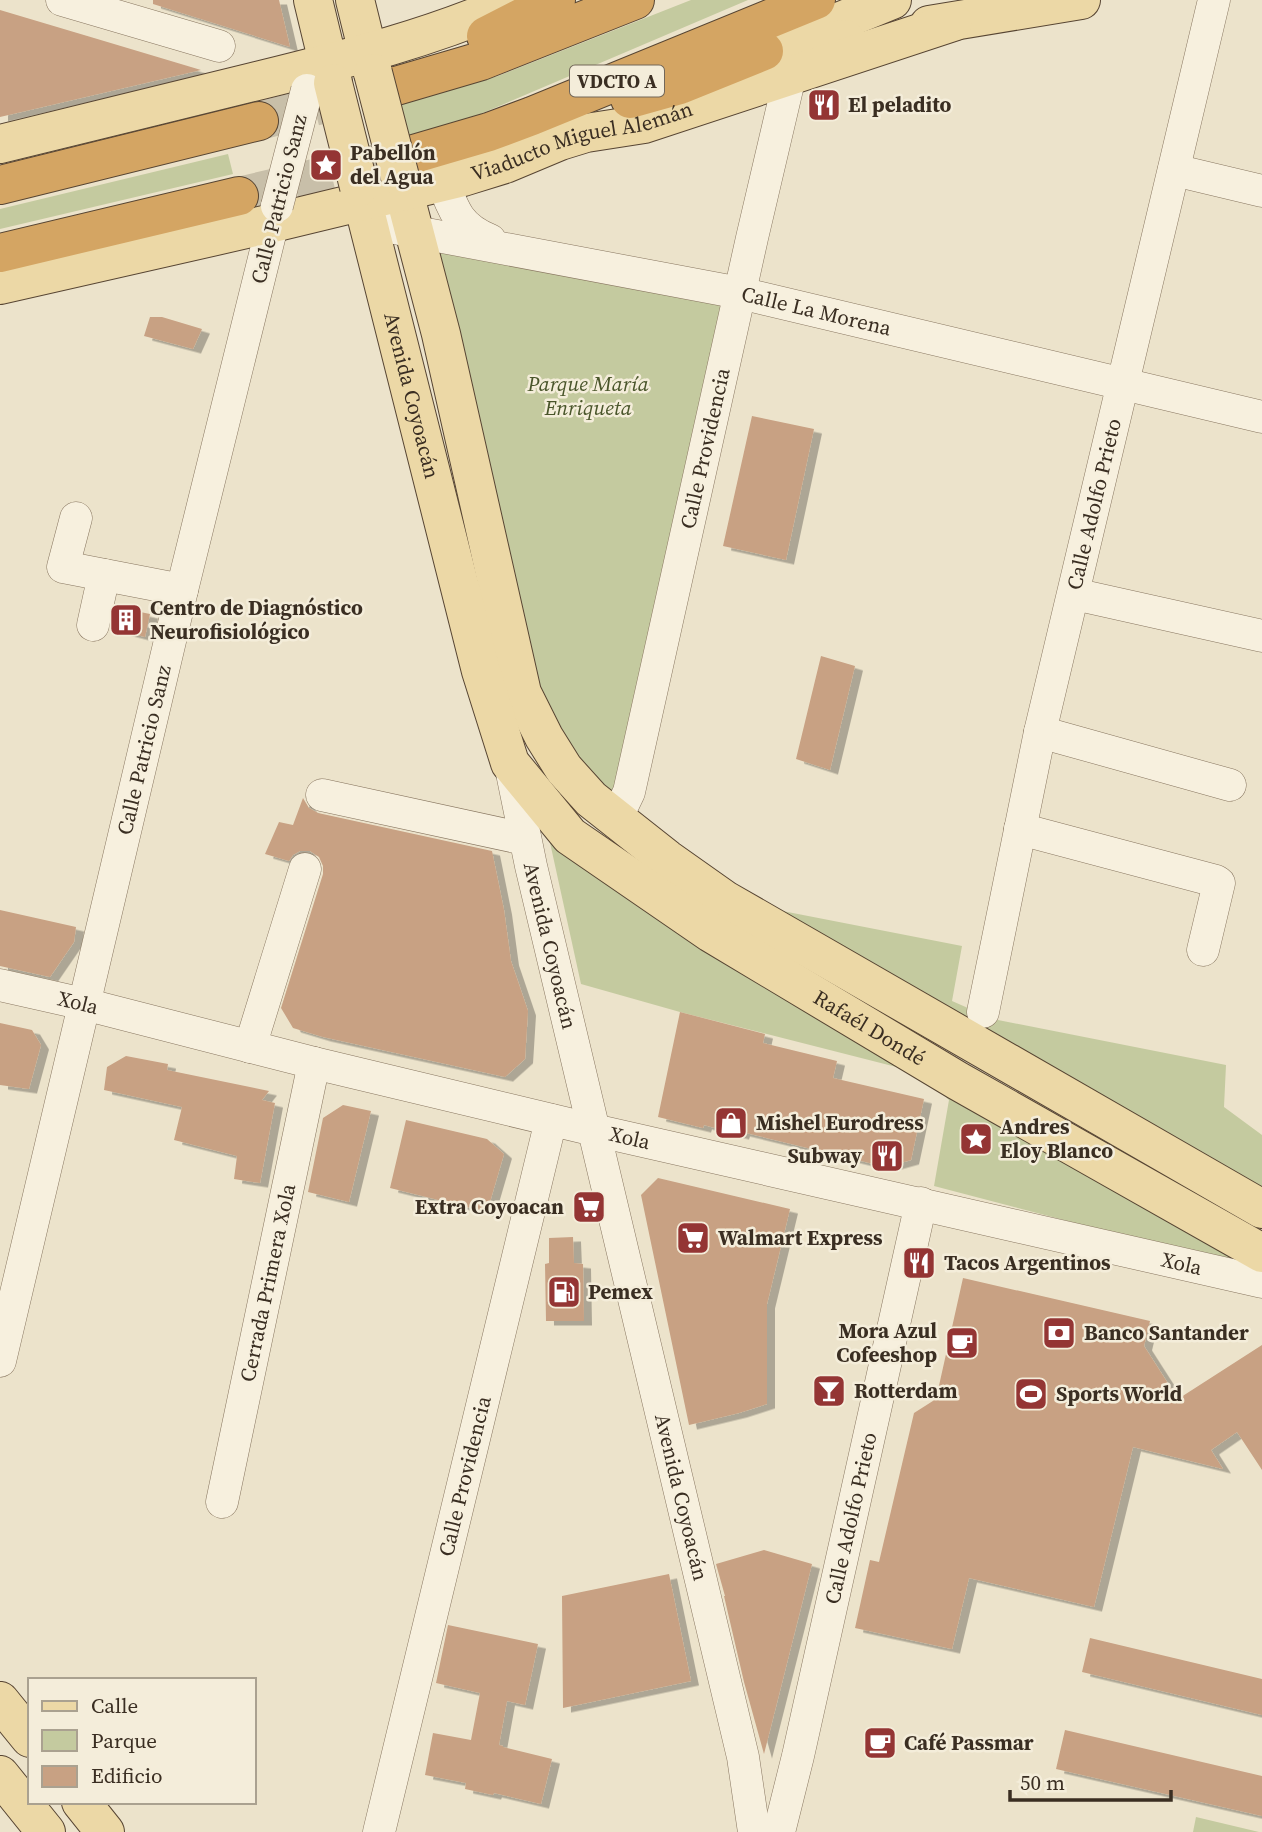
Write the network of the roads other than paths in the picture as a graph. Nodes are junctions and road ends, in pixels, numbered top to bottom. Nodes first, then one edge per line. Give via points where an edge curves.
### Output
1 (62, 0) edge
2 (313, 0) edge
3 (355, 0) edge
4 (516, 0) edge
5 (556, 0) edge
6 (635, 0) edge
7 (816, 0) edge
8 (892, 0) edge
9 (1081, 0) edge
10 (1214, 0) edge
11 (219, 46) dead end
12 (777, 64) junction
13 (389, 73) junction
14 (323, 79) junction
15 (532, 116) junction
16 (259, 121) tunnel mouth
17 (0, 144) edge
18 (1174, 170) junction
19 (406, 174) junction
20 (443, 182) junction
21 (0, 185) edge
22 (1262, 191) edge
23 (239, 196) tunnel mouth
24 (363, 203) junction
25 (275, 215) junction
26 (415, 232) junction
27 (518, 251) junction
28 (0, 253) edge
29 (0, 285) edge
30 (740, 293) junction
31 (1124, 383) junction
32 (1262, 417) edge
33 (76, 518) dead end
34 (104, 575) junction
35 (182, 590) junction
36 (1074, 594) junction
37 (93, 625) dead end
38 (1262, 636) edge
39 (1040, 732) junction
40 (544, 737) joint
41 (510, 763) junction
42 (1230, 785) dead end
43 (322, 795) dead end
44 (616, 819) junction
45 (1020, 830) junction
46 (525, 839) junction
47 (305, 869) dead end
48 (1203, 950) dead end
49 (0, 985) edge
50 (84, 1004) junction
51 (984, 1012) dead end
52 (250, 1047) junction
53 (314, 1063) junction
54 (551, 1120) junction
55 (594, 1130) junction
56 (920, 1203) junction
57 (1262, 1209) edge
58 (1262, 1253) edge
59 (1262, 1282) edge
60 (0, 1361) edge
61 (222, 1502) dead end
62 (0, 1702) edge
63 (28, 1736) edge
64 (743, 1756) junction
65 (798, 1756) junction
66 (0, 1774) edge
67 (83, 1804) edge
68 (46, 1832) edge
69 (105, 1832) edge
70 (379, 1832) edge
71 (754, 1832) edge
72 (779, 1832) edge

1 - 11 street
2 - 14 main road, Avenida Coyoacán
3 - 13 main road
4 - 13 main road via 474,18
5 - 13 highway via 479,40
6 - 13 highway via 481,61
7 - 15 highway, Viaducto Miguel Alemán / VDCTO A
8 - 12 main road, Viaducto Miguel Alemán
9 - 12 main road via 953,22
10 - 18 street, Calle Adolfo Prieto
12 - 15 highway via 614,103
12 - 20 main road, Viaducto Miguel Alemán via 644,124 586,133
12 - 30 street, Calle Providencia
13 - 14 main road
13 - 19 main road, bridge
14 - 17 main road
14 - 24 main road, Avenida Coyoacán, bridge
14 - 25 street, Calle Patricio Sanz, bridge
15 - 19 highway, Viaducto Miguel Alemán / VDCTO A
16 - 21 highway
18 - 22 street
18 - 31 street, Calle Adolfo Prieto
19 - 20 main road, Viaducto Miguel Alemán
19 - 24 main road, Viaducto Miguel Alemán
19 - 26 main road, Avenida Coyoacán
20 - 27 street via 466,227
23 - 28 highway
24 - 25 main road, Viaducto Miguel Alemán
24 - 26 street, Calle La Morena
24 - 41 main road, Avenida Coyoacán via 481,671
25 - 29 main road, Viaducto Miguel Alemán
25 - 35 street, Calle Patricio Sanz
26 - 27 street, Calle La Morena
26 - 40 main road, Avenida Coyoacán via 522,693
27 - 30 street, Calle La Morena
30 - 31 street, Calle La Morena
30 - 44 street, Calle Providencia via 629,792
31 - 32 street, Calle La Morena
31 - 36 street, Calle Adolfo Prieto
33 - 34 street via 63,567
34 - 35 street
34 - 37 street
35 - 50 street, Calle Patricio Sanz
36 - 38 street
36 - 39 street, Calle Adolfo Prieto
39 - 42 street
39 - 45 street, Calle Adolfo Prieto
40 - 44 main road, Rafaél Dondé via 564,769
41 - 46 street, Avenida Coyoacán
41 - 58 main road, Rafaél Dondé via 570,836 711,933 958,1081
43 - 46 street
44 - 57 main road, Rafaél Dondé via 725,900
45 - 48 street via 1216,881
45 - 51 street, Calle Adolfo Prieto
46 - 55 street, Avenida Coyoacán
47 - 52 street
49 - 50 street, Xola
50 - 52 street, Xola
50 - 60 street, Calle Patricio Sanz
52 - 53 street, Xola
53 - 54 street, Xola
53 - 61 street, Cerrada Primera Xola
54 - 55 street, Xola
54 - 70 street, Calle Providencia
55 - 56 street, Xola
55 - 64 street, Avenida Coyoacán
56 - 59 street, Xola
56 - 65 street, Calle Adolfo Prieto
62 - 63 main road
64 - 65 street via 776,1767
64 - 71 street, Avenida Coyoacán
65 - 72 street, Calle Adolfo Prieto
66 - 68 main road
67 - 69 main road

